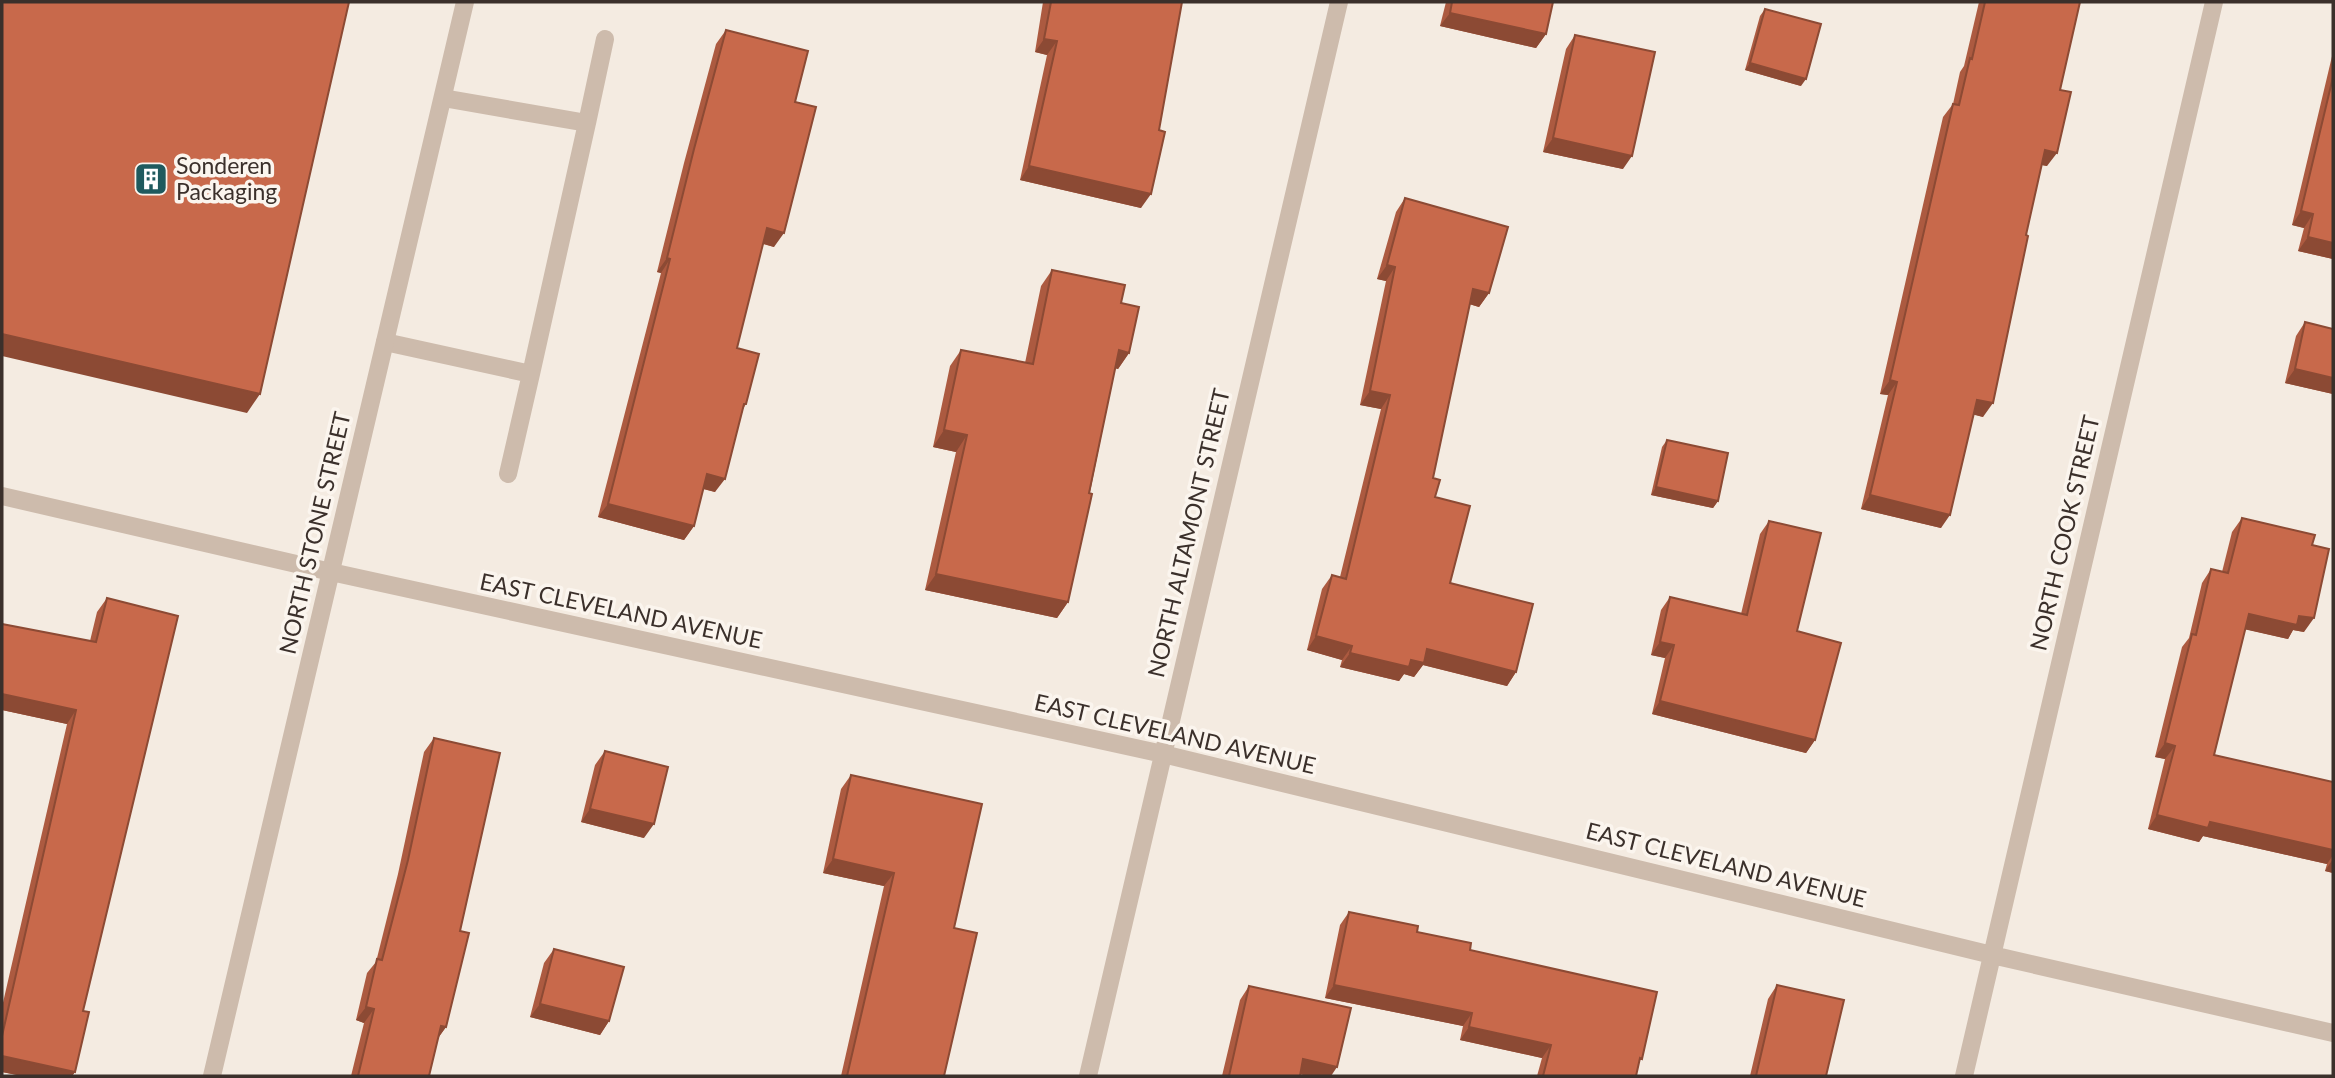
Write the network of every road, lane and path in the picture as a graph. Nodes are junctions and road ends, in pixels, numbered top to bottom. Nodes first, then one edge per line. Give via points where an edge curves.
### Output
1 (465, 2) edge
2 (1339, 2) edge
3 (2214, 2) edge
4 (605, 39) dead end
5 (443, 98) junction
6 (587, 123) junction
7 (385, 342) junction
8 (531, 373) junction
9 (508, 474) dead end
10 (2, 496) edge
11 (331, 572) junction
12 (1163, 754) junction
13 (1992, 955) junction
14 (2333, 1033) edge
15 (212, 1076) edge
16 (1088, 1076) edge
17 (1964, 1076) edge

1 - 5 street, NORTH STONE STREET
2 - 12 street, NORTH ALTAMONT STREET
3 - 13 street, NORTH COOK STREET
4 - 6 street
5 - 6 street
5 - 7 street, NORTH STONE STREET
6 - 8 street
7 - 8 street
7 - 11 street, NORTH STONE STREET
8 - 9 street
10 - 11 street, EAST CLEVELAND AVENUE
11 - 12 street, EAST CLEVELAND AVENUE
11 - 15 street, NORTH STONE STREET
12 - 13 street, EAST CLEVELAND AVENUE
12 - 16 street, NORTH ALTAMONT STREET
13 - 14 street, EAST CLEVELAND AVENUE
13 - 17 street, NORTH COOK STREET

